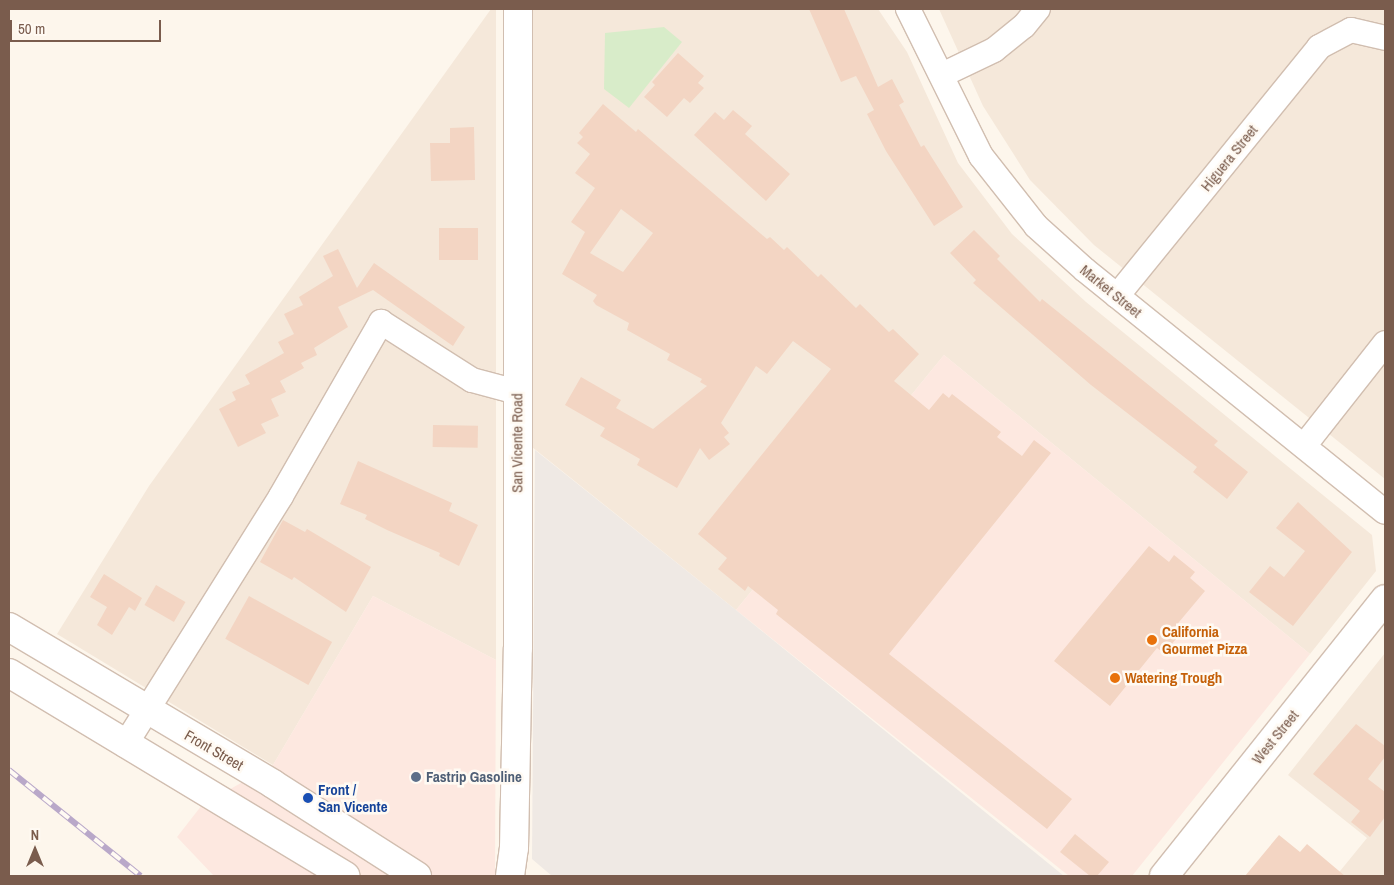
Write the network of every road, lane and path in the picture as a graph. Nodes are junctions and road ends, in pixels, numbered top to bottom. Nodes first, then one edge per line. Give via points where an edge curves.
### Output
1 (518, 9) edge
2 (908, 9) edge
3 (1038, 9) edge
4 (1385, 38) edge
5 (942, 75) junction
6 (1117, 296) junction
7 (1385, 343) edge
8 (517, 392) junction
9 (1304, 446) junction
10 (1385, 512) edge
11 (1385, 598) edge
12 (9, 627) edge
13 (9, 674) edge
14 (147, 711) junction
15 (125, 745) junction
16 (345, 876) edge
17 (417, 876) edge
18 (510, 876) edge
19 (1164, 876) edge

1 - 8 street, San Vicente Road
2 - 5 street, Market Street
3 - 5 street via 1024,26 994,50
4 - 6 street, Higuera Street via 1351,30 1319,47
5 - 6 street, Market Street via 965,126 999,183 1058,248
6 - 9 street, Market Street
7 - 9 street
8 - 14 street via 472,380 381,322 281,496
8 - 18 street, San Vicente Road via 518,648 514,848
9 - 10 street, Market Street
11 - 19 street, West Street
12 - 14 street, Front Street
13 - 15 street
14 - 15 street
14 - 17 street, Front Street via 273,784
15 - 16 street

